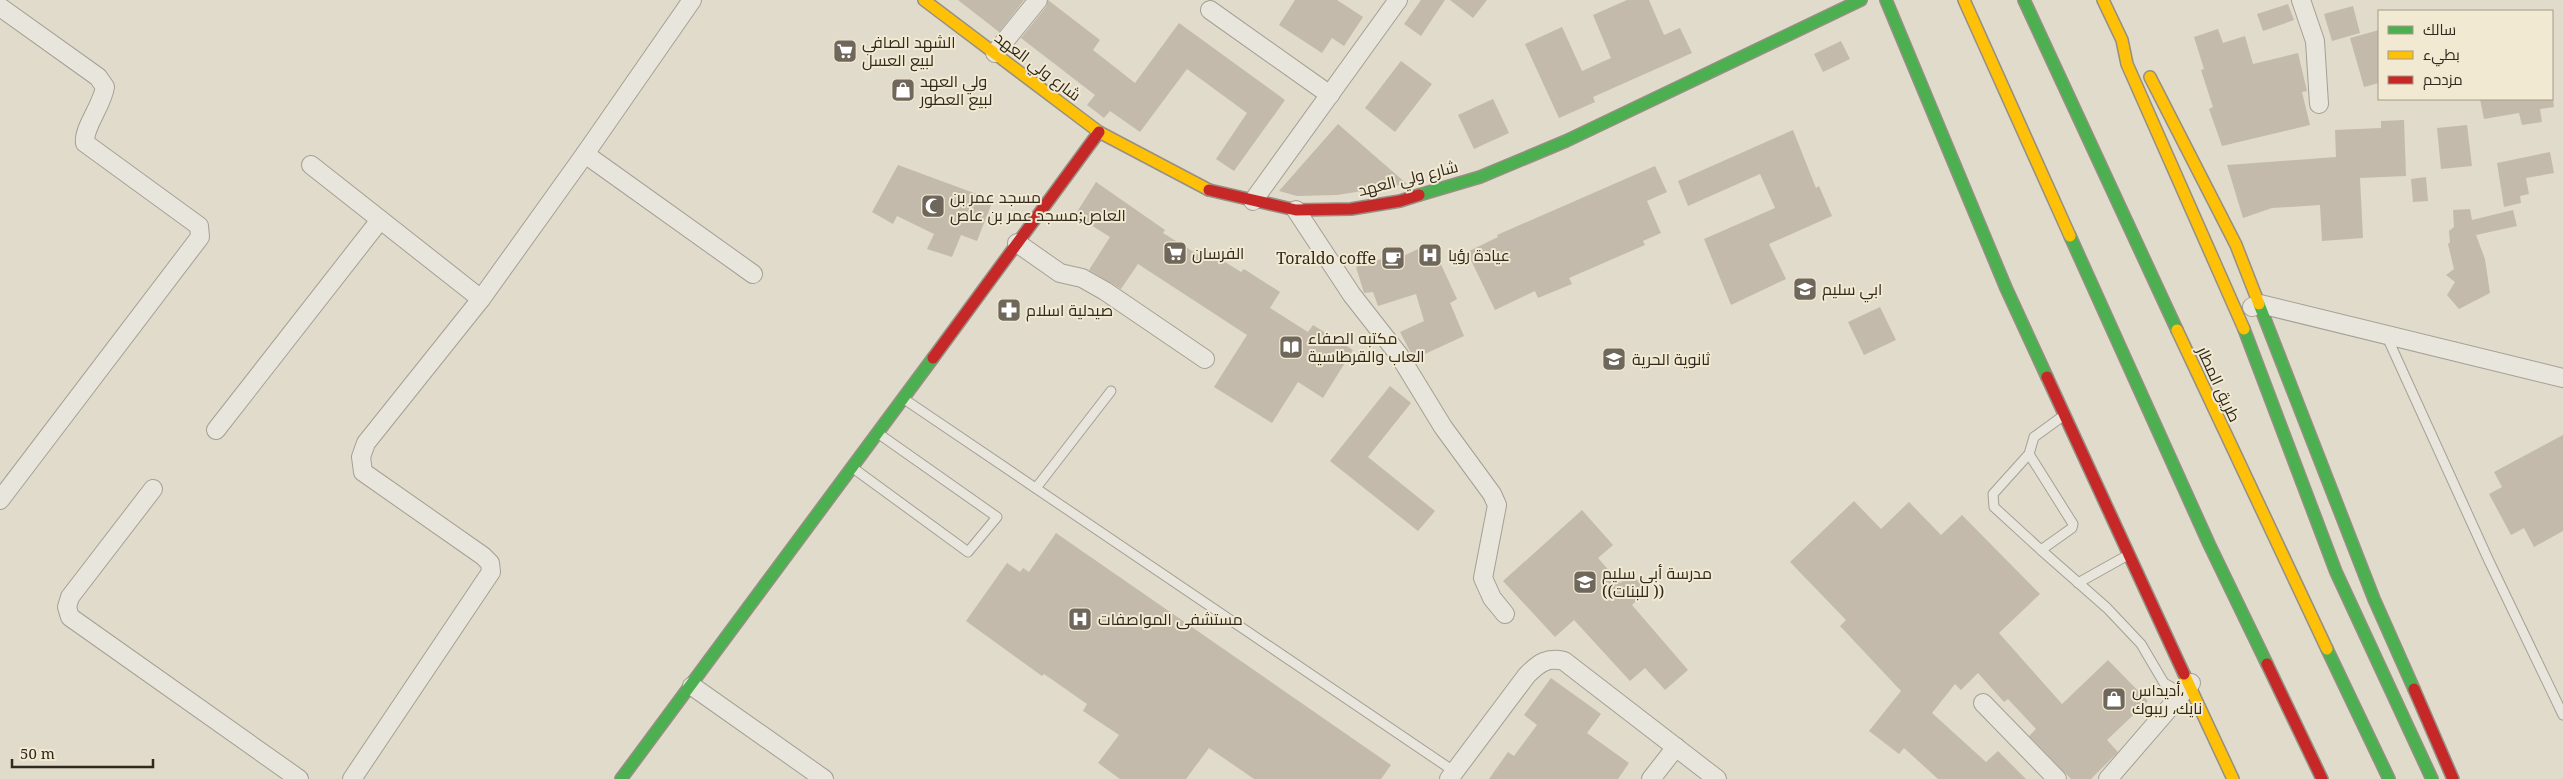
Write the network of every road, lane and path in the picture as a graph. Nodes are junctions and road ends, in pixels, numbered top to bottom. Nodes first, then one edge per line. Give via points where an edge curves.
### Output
1 (692, 0) edge
2 (924, 0) edge
3 (1038, 0) edge
4 (1398, 0) edge
5 (1861, 0) edge
6 (1886, 0) edge
7 (1964, 0) edge
8 (2024, 0) edge
9 (2103, 0) edge
10 (2301, 0) edge
11 (0, 7) edge
12 (1210, 10) dead end
13 (2122, 40) junction
14 (995, 53) junction
15 (1330, 95) junction
16 (2319, 104) dead end
17 (1099, 132) junction
18 (585, 154) junction
19 (311, 165) dead end
20 (1254, 201) junction
21 (1296, 210) junction
22 (380, 220) junction
23 (1017, 243) junction
24 (753, 274) dead end
25 (481, 299) junction
26 (2260, 304) junction
27 (2237, 313) junction
28 (2387, 337) junction
29 (1205, 359) dead end
30 (2563, 378) edge
31 (1111, 391) dead end
32 (904, 398) junction
33 (2065, 414) junction
34 (216, 430) dead end
35 (878, 433) junction
36 (2029, 454) junction
37 (853, 467) junction
38 (1036, 488) junction
39 (153, 490) dead end
40 (0, 500) edge
41 (2041, 550) junction
42 (2130, 553) junction
43 (2078, 583) junction
44 (1505, 614) dead end
45 (692, 686) junction
46 (2186, 688) junction
47 (1984, 703) dead end
48 (2563, 715) edge
49 (1676, 747) junction
50 (1452, 775) edge
51 (299, 779) edge
52 (352, 779) edge
53 (621, 779) edge
54 (824, 779) edge
55 (1651, 779) edge
56 (1717, 779) edge
57 (2057, 779) edge
58 (2108, 779) edge
59 (2234, 779) edge
60 (2322, 779) edge
61 (2389, 779) edge
62 (2432, 779) edge
63 (2453, 779) edge

1 - 18 street
2 - 14 main road, شارع ولي العهد
3 - 14 street
4 - 15 street
5 - 21 main road, شارع ولي العهد via 1566,140 1480,177 1400,201 1351,209
6 - 33 main road via 2006,288
7 - 60 main road via 2209,544
8 - 61 main road, طريق المطار
9 - 13 main road
10 - 16 street via 2315,41
11 - 40 street via 98,77 105,87 103,100 84,136 85,143 199,226 200,232 200,237
12 - 15 street
13 - 26 main road via 2141,60 2236,245
13 - 27 main road via 2127,64
14 - 17 main road, شارع ولي العهد
15 - 20 street
17 - 20 main road, شارع ولي العهد via 1211,191
17 - 23 main road
18 - 24 street
18 - 25 street
19 - 22 street
20 - 21 main road, شارع ولي العهد
21 - 44 street via 1352,295 1399,355 1443,428 1492,494 1497,505 1483,578 1492,598
22 - 25 street
22 - 34 street
23 - 29 street via 1060,273 1082,278 1105,291
23 - 32 main road
25 - 52 street via 366,443 361,457 363,472 483,556 490,563 491,572
26 - 27 street
26 - 28 street
26 - 63 main road via 2374,599
27 - 62 main road via 2336,572
28 - 30 street
28 - 48 lane
31 - 38 lane
32 - 35 main road
32 - 38 lane
33 - 36 lane via 2034,437
33 - 42 main road
35 - 37 main road
35 - 37 lane via 997,517 968,552
36 - 41 lane via 2073,524
36 - 41 lane via 1996,488 1992,501 1994,507
37 - 45 main road
38 - 50 lane
39 - 51 street via 70,597 67,607 70,618
41 - 43 lane
42 - 43 lane
42 - 46 main road
43 - 46 lane via 2141,644 2164,683
45 - 53 main road
45 - 54 street
46 - 58 street
46 - 59 main road
47 - 57 street
49 - 50 street via 1564,661 1555,659 1540,662 1527,675
49 - 55 street
49 - 56 street

